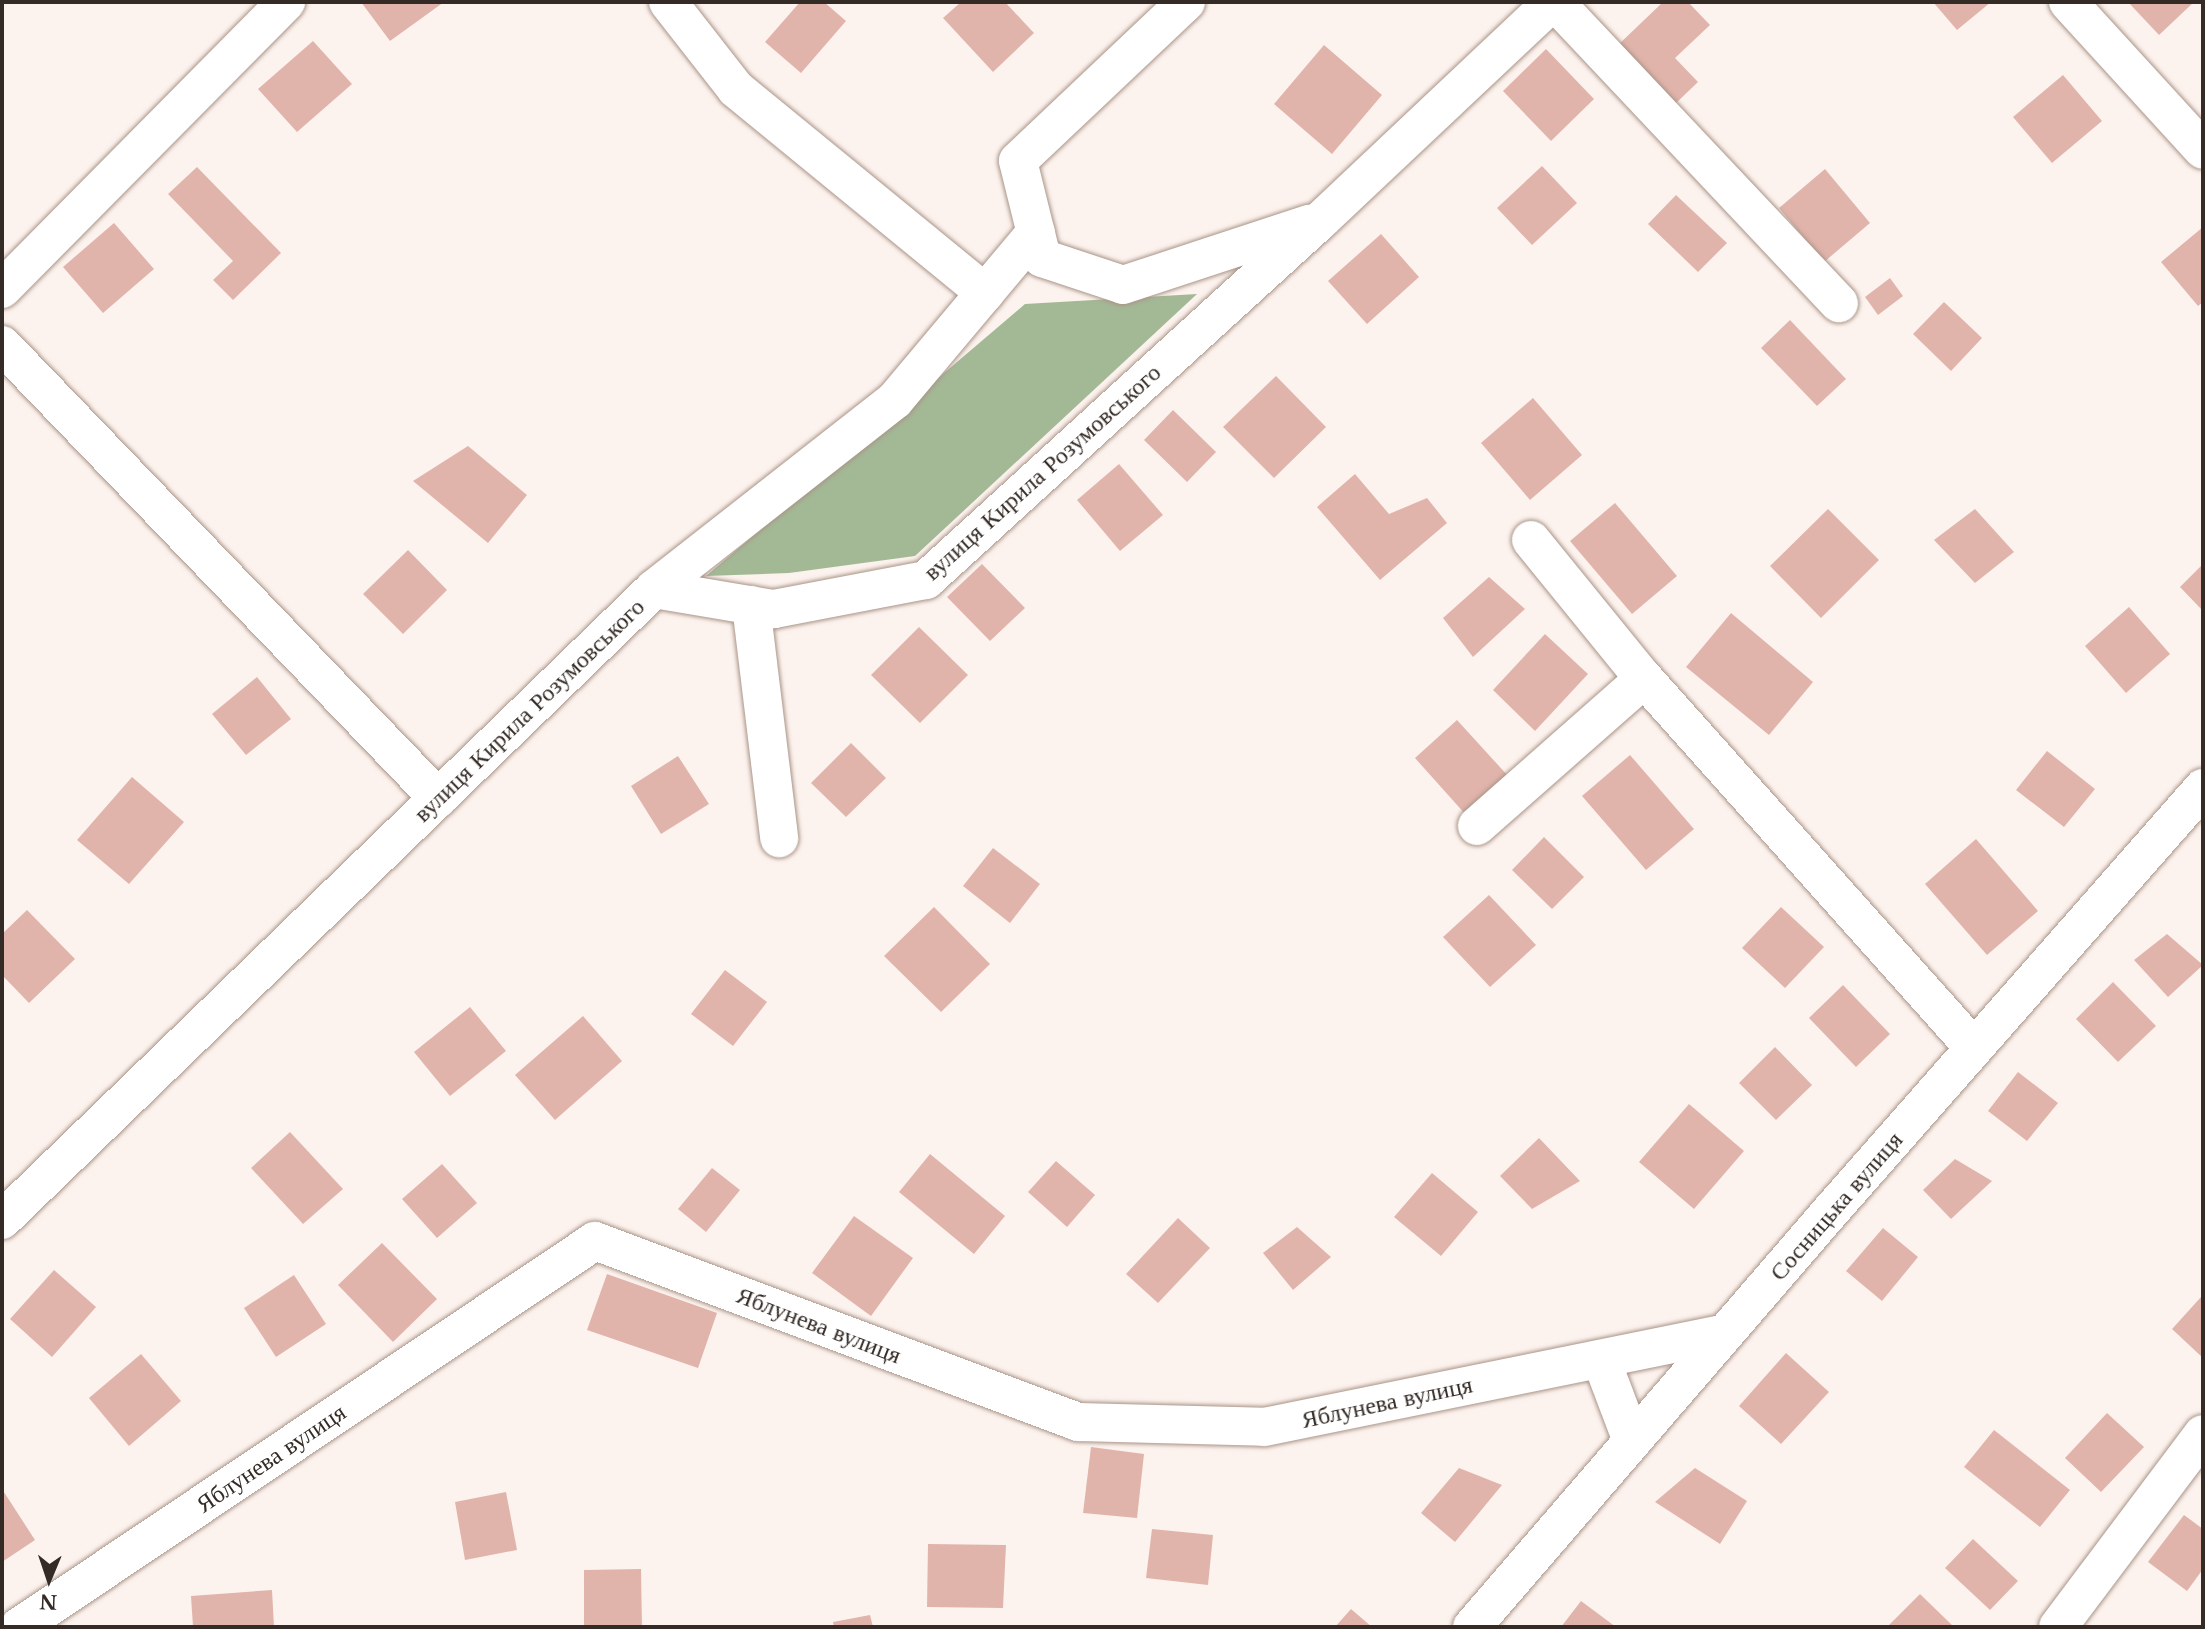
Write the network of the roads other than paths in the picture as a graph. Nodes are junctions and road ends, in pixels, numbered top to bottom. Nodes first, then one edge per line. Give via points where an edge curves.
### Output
1 (286, 2) edge
2 (668, 2) edge
3 (1186, 2) edge
4 (1553, 2) edge
5 (2068, 2) edge
6 (2203, 150) edge
7 (1321, 220) junction
8 (1036, 232) junction
9 (2, 289) edge
10 (985, 293) junction
11 (1839, 303) dead end
12 (2, 345) edge
13 (1531, 540) dead end
14 (654, 589) junction
15 (751, 605) junction
16 (1644, 679) junction
17 (2203, 788) edge
18 (438, 798) junction
19 (1477, 826) dead end
20 (779, 838) dead end
21 (1974, 1048) junction
22 (2, 1220) edge
23 (1725, 1333) junction
24 (1601, 1359) junction
25 (2203, 1434) edge
26 (1632, 1441) junction
27 (19, 1627) edge
28 (1472, 1627) edge
29 (2058, 1627) edge

1 - 9 street
2 - 10 street via 736,89
3 - 8 street, вулиця Кирила Розумовського via 1018,161
4 - 7 street, вулиця Кирила Розумовського
4 - 11 street
5 - 6 street
7 - 8 street, вулиця Кирила Розумовського via 1123,285 1042,258
7 - 15 street, вулиця Кирила Розумовського via 926,580 774,609
8 - 10 street
10 - 14 street via 895,400
12 - 18 street
13 - 16 street
14 - 15 street, вулиця Кирила Розумовського
14 - 18 street, вулиця Кирила Розумовського
15 - 20 street
16 - 19 street
16 - 21 street
17 - 21 street, Сосницька вулиця
18 - 22 street, вулиця Кирила Розумовського
21 - 23 street, Сосницька вулиця
23 - 24 street, Яблунева вулиця
23 - 26 street, Сосницька вулиця
24 - 26 street
24 - 27 street, Яблунева вулиця via 1264,1427 1078,1422 595,1241
25 - 29 street
26 - 28 street, Сосницька вулиця

